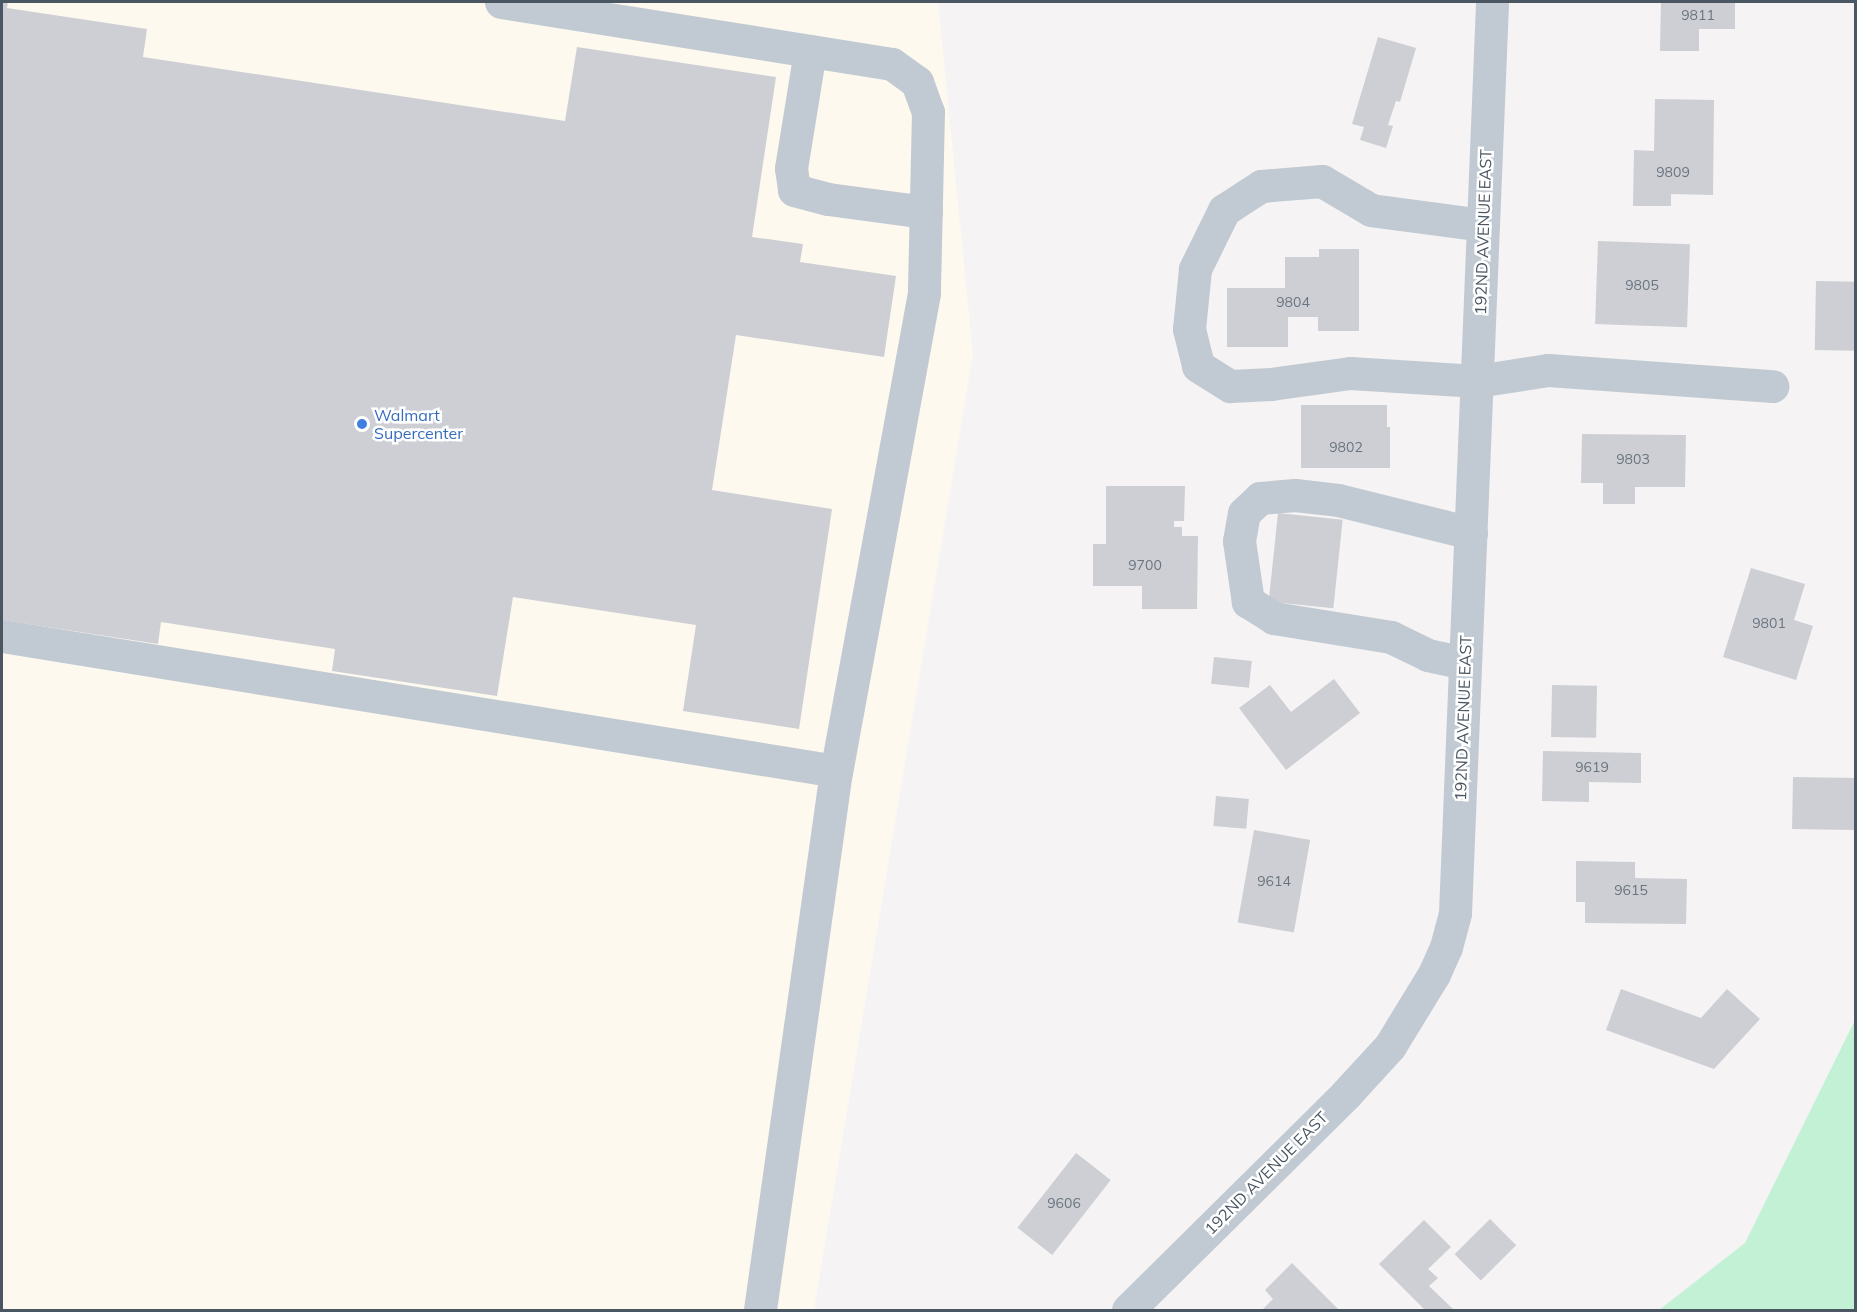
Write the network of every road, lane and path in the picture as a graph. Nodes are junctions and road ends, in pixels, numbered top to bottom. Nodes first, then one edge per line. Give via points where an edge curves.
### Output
1 (501, 2) edge
2 (1492, 2) edge
3 (810, 51) junction
4 (926, 212) junction
5 (1483, 225) junction
6 (1477, 381) junction
7 (1772, 386) dead end
8 (1470, 533) junction
9 (2, 636) edge
10 (1465, 663) junction
11 (836, 771) junction
12 (760, 1311) edge
13 (1128, 1311) edge

1 - 3 street
2 - 5 street, 192ND AVENUE EAST
3 - 4 street via 892,64 917,82 928,112
3 - 4 street via 791,168 795,190 828,199
4 - 11 street via 924,293
5 - 6 street, 192ND AVENUE EAST
5 - 6 street via 1371,210 1322,181 1261,186 1224,210 1195,269 1189,329 1198,366 1230,386 1350,373
6 - 7 street via 1548,370
6 - 8 street, 192ND AVENUE EAST
8 - 10 street, 192ND AVENUE EAST
8 - 10 street via 1338,500 1295,495 1260,498 1244,513 1239,541 1248,602 1274,618 1391,637 1428,655
9 - 11 street
10 - 13 street, 192ND AVENUE EAST via 1455,913 1434,974 1390,1046
11 - 12 street

